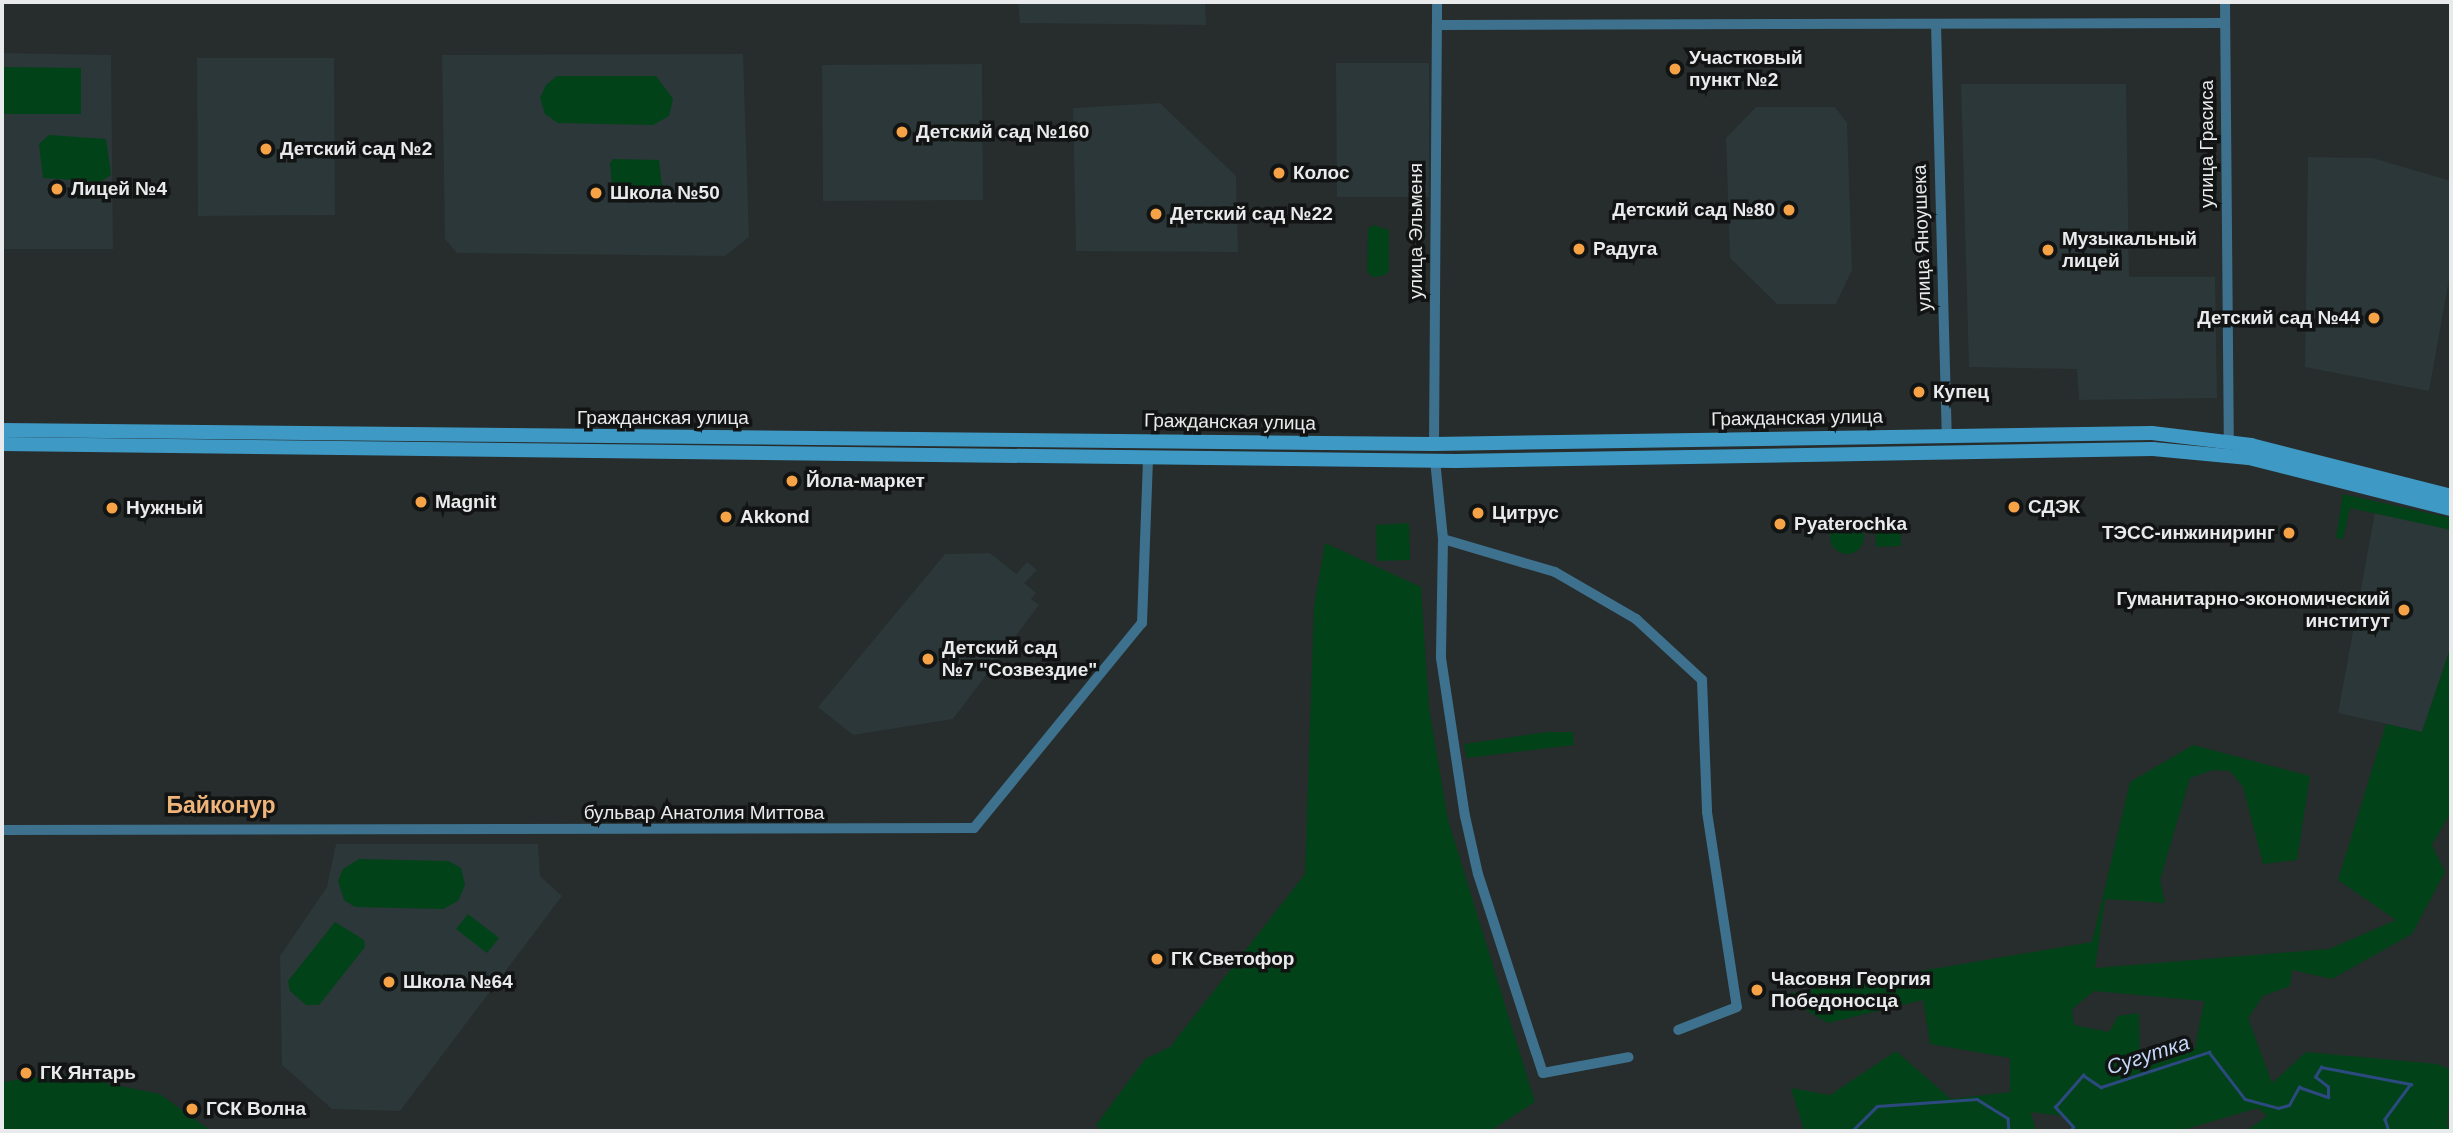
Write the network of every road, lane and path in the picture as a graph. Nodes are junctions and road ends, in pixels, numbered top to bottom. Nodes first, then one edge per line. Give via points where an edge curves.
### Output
1 (1437, 2) edge
2 (2225, 2) edge
3 (2225, 23) junction
4 (1936, 24) junction
5 (1437, 25) junction
6 (2, 430) edge
7 (1947, 435) junction
8 (143, 439) junction
9 (2, 444) edge
10 (1434, 444) junction
11 (759, 445) junction
12 (2229, 448) junction
13 (1948, 451) junction
14 (1148, 457) junction
15 (1434, 460) junction
16 (2451, 496) edge
17 (2451, 509) edge
18 (1443, 539) junction
19 (2, 830) edge
20 (1678, 1030) dead end
21 (1629, 1057) dead end

1 - 5 street, улица Эльменя
2 - 3 street, улица Грасиса
3 - 4 street
3 - 12 street, улица Грасиса
4 - 5 street
4 - 7 street, улица Яноушека
5 - 10 street, улица Эльменя
6 - 8 main road, Гражданская улица
7 - 10 main road, Гражданская улица
7 - 12 main road, Гражданская улица via 2152,433
7 - 13 main road, улица Яноушека
8 - 9 main road, Гражданская улица
8 - 11 main road, Гражданская улица
10 - 11 main road, Гражданская улица
10 - 15 main road, улица Эльменя
11 - 14 main road, Гражданская улица
12 - 13 main road, Гражданская улица
12 - 16 main road, Гражданская улица
12 - 17 main road, Гражданская улица
13 - 15 main road, Гражданская улица
14 - 15 main road, Гражданская улица
14 - 19 street, бульвар Анатолия Миттова via 1142,623 974,828
15 - 18 street
18 - 20 street via 1555,572 1636,619 1702,680 1707,812 1737,1007
18 - 21 street via 1441,658 1469,838 1543,1073

